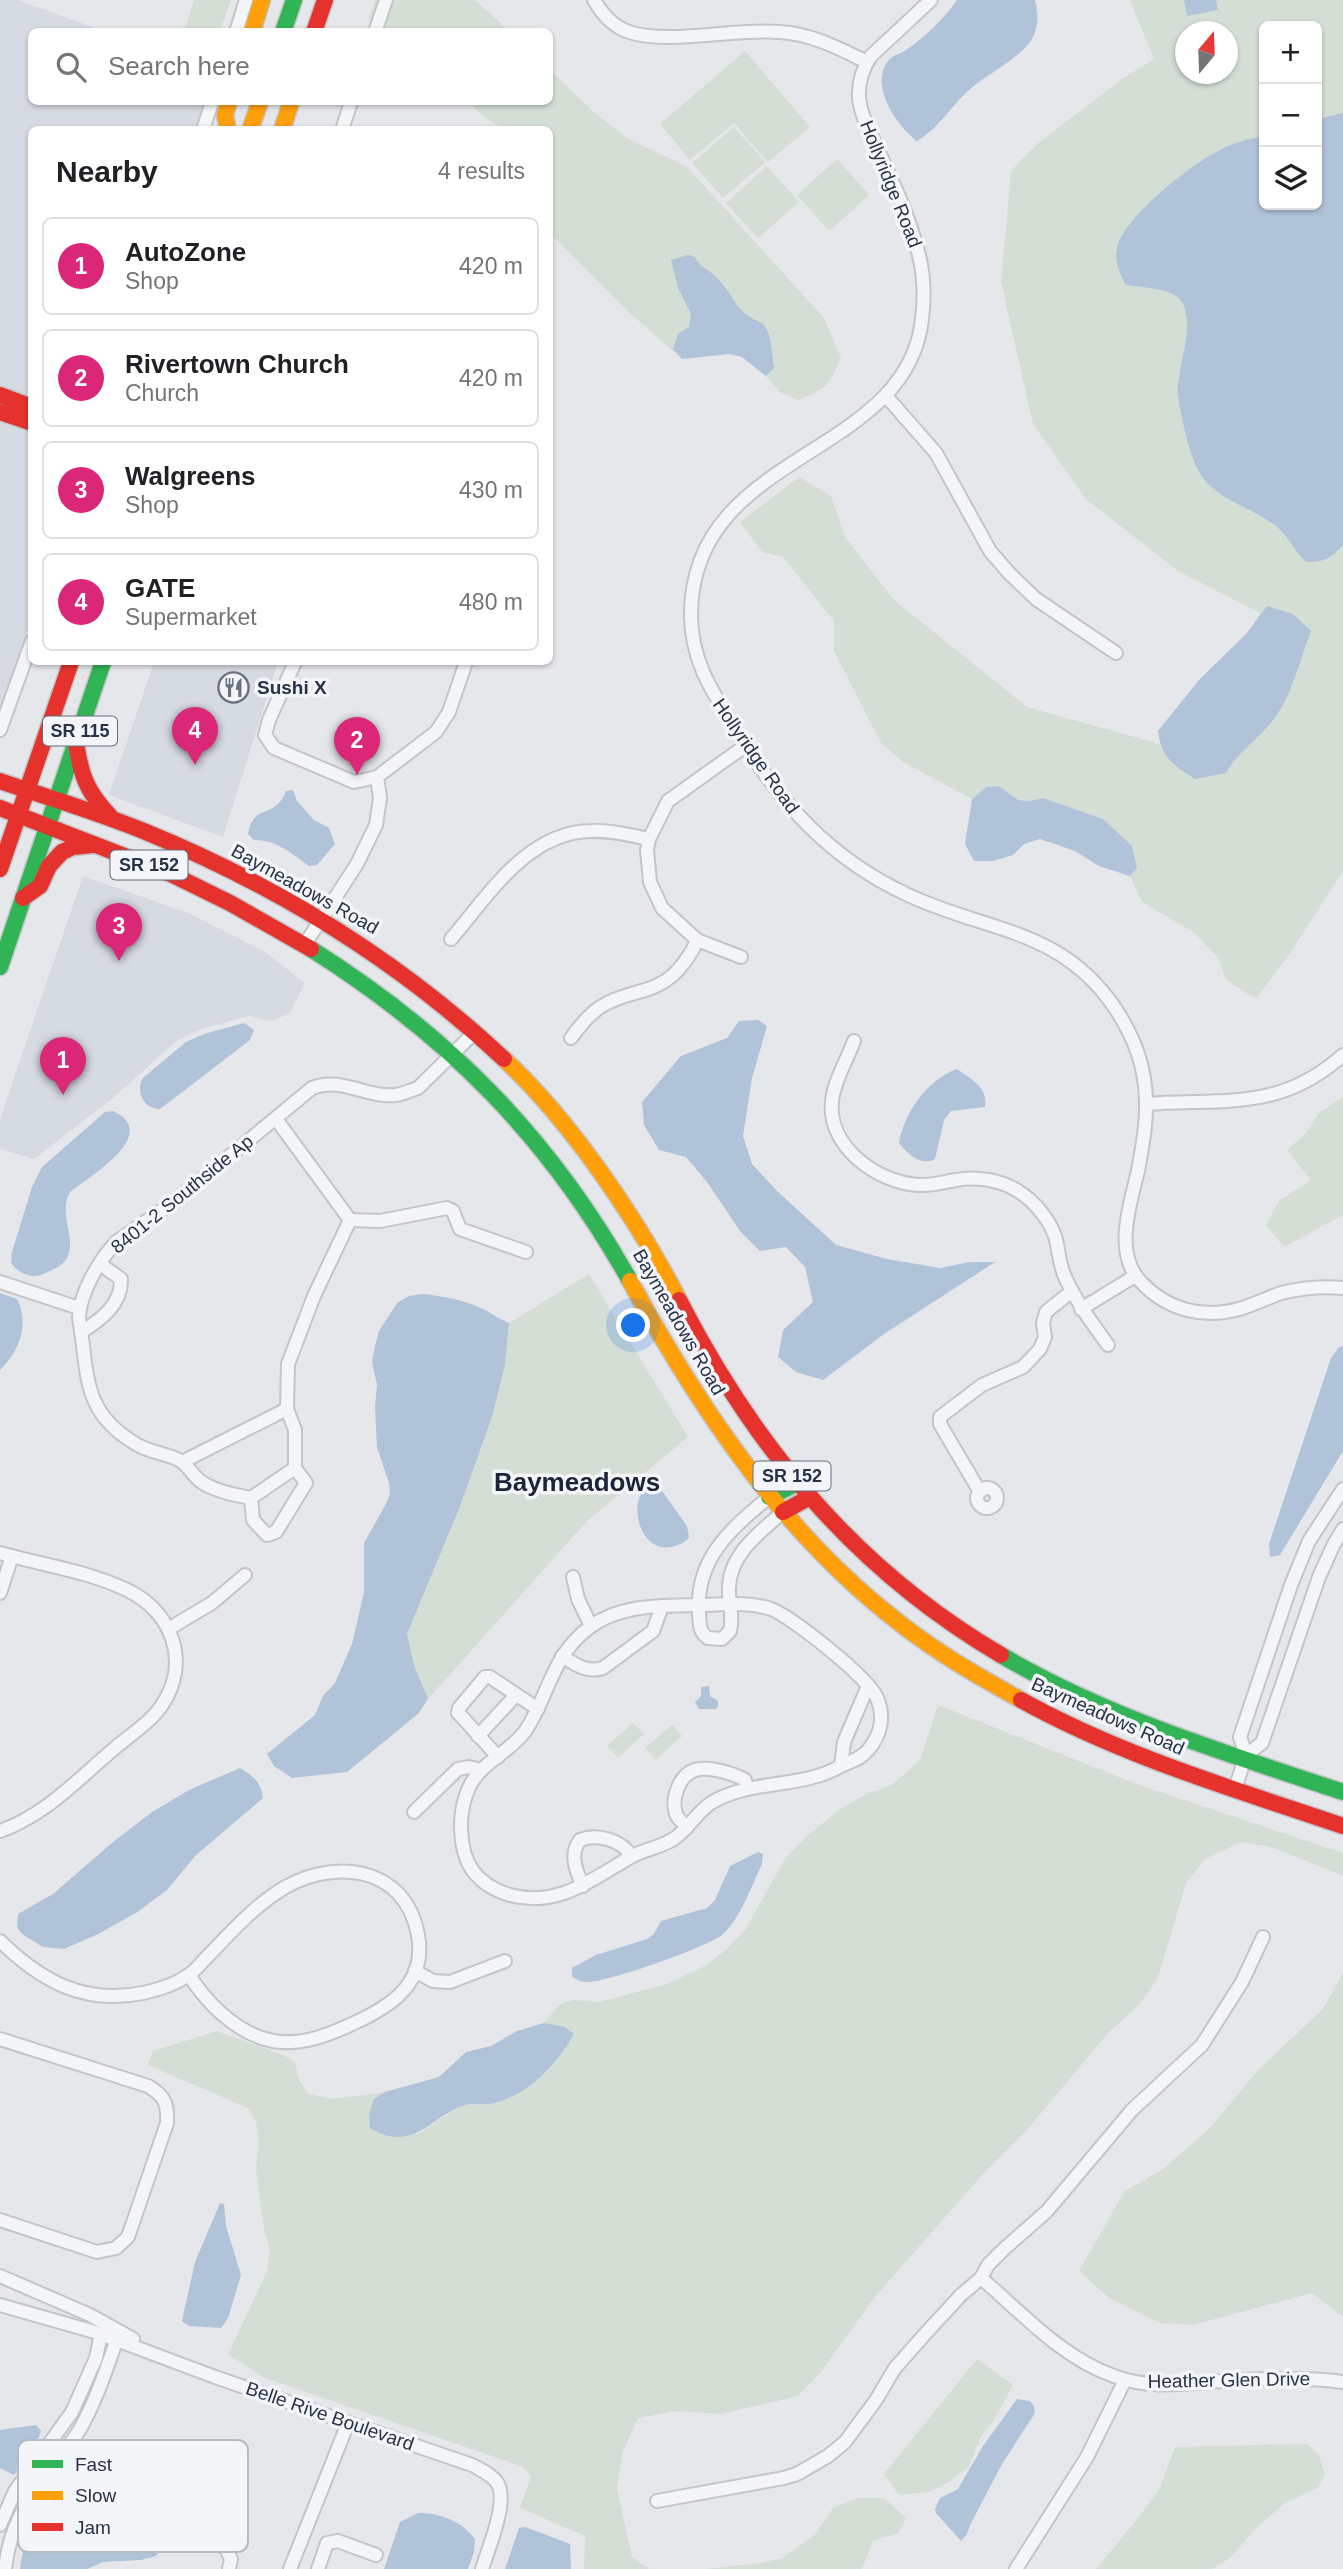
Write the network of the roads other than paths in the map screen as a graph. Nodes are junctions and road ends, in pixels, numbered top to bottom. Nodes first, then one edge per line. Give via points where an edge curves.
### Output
1 (246, 0) edge
2 (262, 0) edge
3 (294, 0) edge
4 (325, 0) edge
5 (386, 0) edge
6 (594, 0) edge
7 (931, 0) edge
8 (237, 28) edge
9 (253, 28) edge
10 (284, 28) edge
11 (315, 28) edge
12 (376, 28) edge
13 (867, 62) junction
14 (211, 105) edge
15 (228, 105) edge
16 (259, 105) edge
17 (290, 105) edge
18 (350, 105) edge
19 (204, 126) edge
20 (227, 126) edge
21 (251, 126) edge
22 (283, 126) edge
23 (343, 126) edge
24 (0, 396) edge
25 (886, 396) junction
26 (28, 406) edge
27 (0, 412) edge
28 (28, 422) edge
29 (28, 652) edge
30 (1116, 653) dead end
31 (70, 665) edge
32 (102, 665) edge
33 (294, 665) edge
34 (465, 665) edge
35 (0, 730) edge
36 (76, 743) junction
37 (744, 746) junction
38 (377, 777) junction
39 (0, 781) edge
40 (27, 790) junction
41 (55, 800) junction
42 (0, 808) edge
43 (19, 816) junction
44 (113, 819) junction
45 (46, 826) junction
46 (649, 839) junction
47 (99, 845) junction
48 (0, 869) edge
49 (23, 898) junction
50 (323, 919) junction
51 (451, 939) dead end
52 (697, 940) junction
53 (305, 944) junction
54 (741, 957) dead end
55 (0, 967) edge
56 (475, 1032) junction
57 (571, 1038) dead end
58 (854, 1041) dead end
59 (452, 1054) junction
60 (1343, 1055) edge
61 (1146, 1104) junction
62 (276, 1119) junction
63 (350, 1220) junction
64 (526, 1252) dead end
65 (100, 1264) junction
66 (1135, 1276) junction
67 (0, 1282) edge
68 (1343, 1288) edge
69 (1072, 1291) junction
70 (79, 1308) junction
71 (1081, 1309) junction
72 (81, 1332) junction
73 (1108, 1345) dead end
74 (287, 1409) junction
75 (182, 1462) junction
76 (295, 1468) junction
77 (797, 1483) junction
78 (1343, 1489) edge
79 (980, 1492) dead end
80 (769, 1497) junction
81 (810, 1497) junction
82 (251, 1498) junction
83 (783, 1512) junction
84 (1343, 1529) edge
85 (6, 1554) edge
86 (245, 1575) dead end
87 (573, 1577) dead end
88 (0, 1593) edge
89 (698, 1605) junction
90 (731, 1605) junction
91 (662, 1606) junction
92 (591, 1626) junction
93 (170, 1628) junction
94 (562, 1657) junction
95 (868, 1686) junction
96 (516, 1695) junction
97 (538, 1709) junction
98 (478, 1735) junction
99 (498, 1757) junction
100 (1245, 1757) junction
101 (841, 1766) junction
102 (481, 1770) junction
103 (1235, 1789) junction
104 (747, 1790) junction
105 (1343, 1792) edge
106 (414, 1812) dead end
107 (1343, 1826) edge
108 (687, 1827) junction
109 (0, 1831) edge
110 (631, 1856) junction
111 (583, 1886) junction
112 (1263, 1937) dead end
113 (0, 1941) edge
114 (505, 1961) dead end
115 (415, 1971) junction
116 (189, 1976) junction
117 (0, 2039) edge
118 (0, 2220) edge
119 (0, 2276) edge
120 (981, 2278) junction
121 (0, 2305) edge
122 (101, 2334) junction
123 (117, 2339) junction
124 (160, 2356) junction
125 (1125, 2380) junction
126 (1343, 2382) edge
127 (86, 2402) junction
128 (348, 2423) junction
129 (53, 2440) edge
130 (72, 2440) edge
131 (18, 2487) edge
132 (657, 2501) dead end
133 (18, 2520) edge
134 (0, 2525) edge
135 (4, 2545) edge
136 (228, 2552) edge
137 (376, 2555) dead end
138 (5, 2569) edge
139 (229, 2569) edge
140 (290, 2569) edge
141 (318, 2569) edge
142 (482, 2569) edge
143 (1016, 2569) edge

1 - 8 street
2 - 9 main road
3 - 10 main road
4 - 11 main road
5 - 12 street
6 - 13 street via 617,27 630,33 803,34
7 - 13 street
13 - 25 street, Hollyridge Road via 859,83 862,114 917,245 924,292 914,348
14 - 19 street
15 - 20 main road
16 - 21 main road
17 - 22 main road
18 - 23 street
24 - 26 main road
25 - 30 street via 936,453 990,551 1009,573 1036,599
25 - 37 street, Hollyridge Road via 741,499 707,545 693,590 693,644 709,689
27 - 28 main road
29 - 35 street
31 - 40 main road, SR 115
32 - 36 main road, SR 115
33 - 38 street via 265,735 274,748 354,782
34 - 38 street via 449,712 436,732
36 - 41 main road, SR 115
36 - 44 main road via 82,782
37 - 46 street via 668,802
37 - 61 street, Hollyridge Road via 797,816 881,882 930,904 1030,937 1087,974 1134,1040 1143,1069
38 - 50 street via 376,825
39 - 40 main road, Baymeadows Road / SR 152
40 - 41 main road, Baymeadows Road / SR 152
40 - 43 main road, SR 115
41 - 44 main road, Baymeadows Road / SR 152
41 - 45 main road, SR 115
42 - 43 main road, Baymeadows Road / SR 152
43 - 45 main road, Baymeadows Road / SR 152
43 - 48 main road, SR 115
44 - 50 main road, Baymeadows Road / SR 152 via 228,868
45 - 47 main road, Baymeadows Road / SR 152
45 - 49 main road, SR 115
46 - 51 street via 589,831 550,840 513,867
46 - 52 street via 647,862 653,890 662,908
47 - 49 main road via 62,852 40,886
47 - 53 main road, Baymeadows Road / SR 152 via 203,889
49 - 55 main road, SR 115
50 - 53 street
50 - 56 main road, Baymeadows Road / SR 152 via 401,970
52 - 54 street
52 - 57 street via 667,981 603,1005
53 - 59 main road, Baymeadows Road / SR 152 via 395,1004
56 - 59 street, 8401-2 Southside Ap
56 - 77 main road, Baymeadows Road / SR 152 via 527,1082 603,1177 706,1352
58 - 69 street via 832,1103 835,1127 850,1151 881,1174 908,1184 981,1179 1018,1191 1050,1225
59 - 62 street, 8401-2 Southside Ap via 418,1088 408,1092 396,1095 321,1084
59 - 80 main road, Baymeadows Road / SR 152 via 503,1102 578,1195 677,1365
60 - 61 street via 1308,1081 1258,1099
61 - 66 street, Hollyridge Road via 1126,1228
62 - 63 street
62 - 65 street, 8401-2 Southside Ap via 174,1202 116,1242
63 - 64 street via 380,1222 447,1208 453,1211 460,1229
63 - 74 street via 291,1355
65 - 70 street, 8401-2 Southside Ap
65 - 72 street via 121,1279 122,1289 97,1322
66 - 68 street via 1171,1305 1187,1312 1215,1314 1297,1290
66 - 71 street
67 - 70 street
69 - 71 street
69 - 79 street via 1046,1312 1040,1349 1023,1367 982,1385 940,1417
70 - 72 street
71 - 73 street
72 - 75 street via 87,1380 104,1420 138,1446
74 - 75 street
74 - 76 street via 295,1430
75 - 82 street via 211,1487
76 - 82 street
76 - 82 street via 306,1483 276,1532 267,1535 257,1526
77 - 80 main road
77 - 81 main road, Baymeadows Road / SR 152
78 - 100 street via 1309,1541 1291,1585 1240,1737
80 - 83 main road, Baymeadows Road / SR 152
80 - 89 street via 719,1545 705,1570
81 - 83 main road
81 - 100 main road, Baymeadows Road / SR 152 via 890,1575 997,1653 1110,1711
83 - 90 street via 749,1543 736,1562 729,1584
83 - 103 main road, Baymeadows Road / SR 152 via 869,1597 983,1681 1054,1720
84 - 100 street via 1319,1577 1262,1743
85 - 88 street
85 - 93 street via 129,1590
86 - 93 street via 212,1603
87 - 92 street
89 - 90 street
89 - 90 street via 702,1633 716,1640 730,1631
89 - 91 street
90 - 95 street via 752,1605 784,1615 817,1638
91 - 92 street via 627,1610
91 - 94 street via 653,1631 603,1668 584,1669
92 - 94 street
93 - 109 street via 175,1670 158,1712 37,1815
94 - 97 street
95 - 101 street via 844,1742
95 - 101 street via 878,1701 880,1729 864,1755
96 - 97 street
96 - 98 street
96 - 98 street via 485,1678 458,1713
97 - 99 street via 523,1735
98 - 99 street
99 - 102 street
100 - 103 street
100 - 105 main road, Baymeadows Road / SR 152
101 - 104 street via 811,1779
102 - 106 street via 458,1769
102 - 111 street via 468,1789 462,1823 466,1856 477,1875 520,1898 550,1898
103 - 107 main road, Baymeadows Road / SR 152
104 - 108 street via 713,1802
104 - 108 street via 745,1780 736,1775 701,1769 688,1774 675,1800 676,1814
108 - 110 street via 663,1845
110 - 111 street
110 - 111 street via 614,1841 580,1840 574,1861
112 - 120 street via 1242,1982 1202,2045 1132,2110 1068,2188 988,2265
113 - 116 street via 44,1977 83,1993 133,1995
114 - 115 street via 450,1982 433,1982
115 - 116 street via 403,1993 376,2014 328,2035 287,2043 265,2039 234,2023
115 - 116 street via 419,1938 405,1901 383,1882 342,1870 301,1879 273,1894
117 - 118 street via 148,2086 159,2092 168,2107 167,2123 128,2237 116,2248 97,2252
119 - 124 street, Belle Rive Boulevard via 90,2315
120 - 125 street, Heather Glen Drive via 1056,2343 1097,2369
120 - 132 street via 895,2368 862,2420 828,2456 784,2478
121 - 122 street, Belle Rive Boulevard
122 - 123 street, Belle Rive Boulevard
122 - 127 street
123 - 124 street, Belle Rive Boulevard
123 - 127 street
124 - 128 street, Belle Rive Boulevard
125 - 126 street, Heather Glen Drive via 1170,2385 1268,2379
125 - 143 street via 1087,2457
127 - 129 street
127 - 130 street
128 - 140 street
128 - 142 street, Belle Rive Boulevard via 472,2465 497,2482 500,2509
131 - 134 street
133 - 135 street
135 - 138 street
136 - 139 street
137 - 141 street via 338,2541 327,2543

